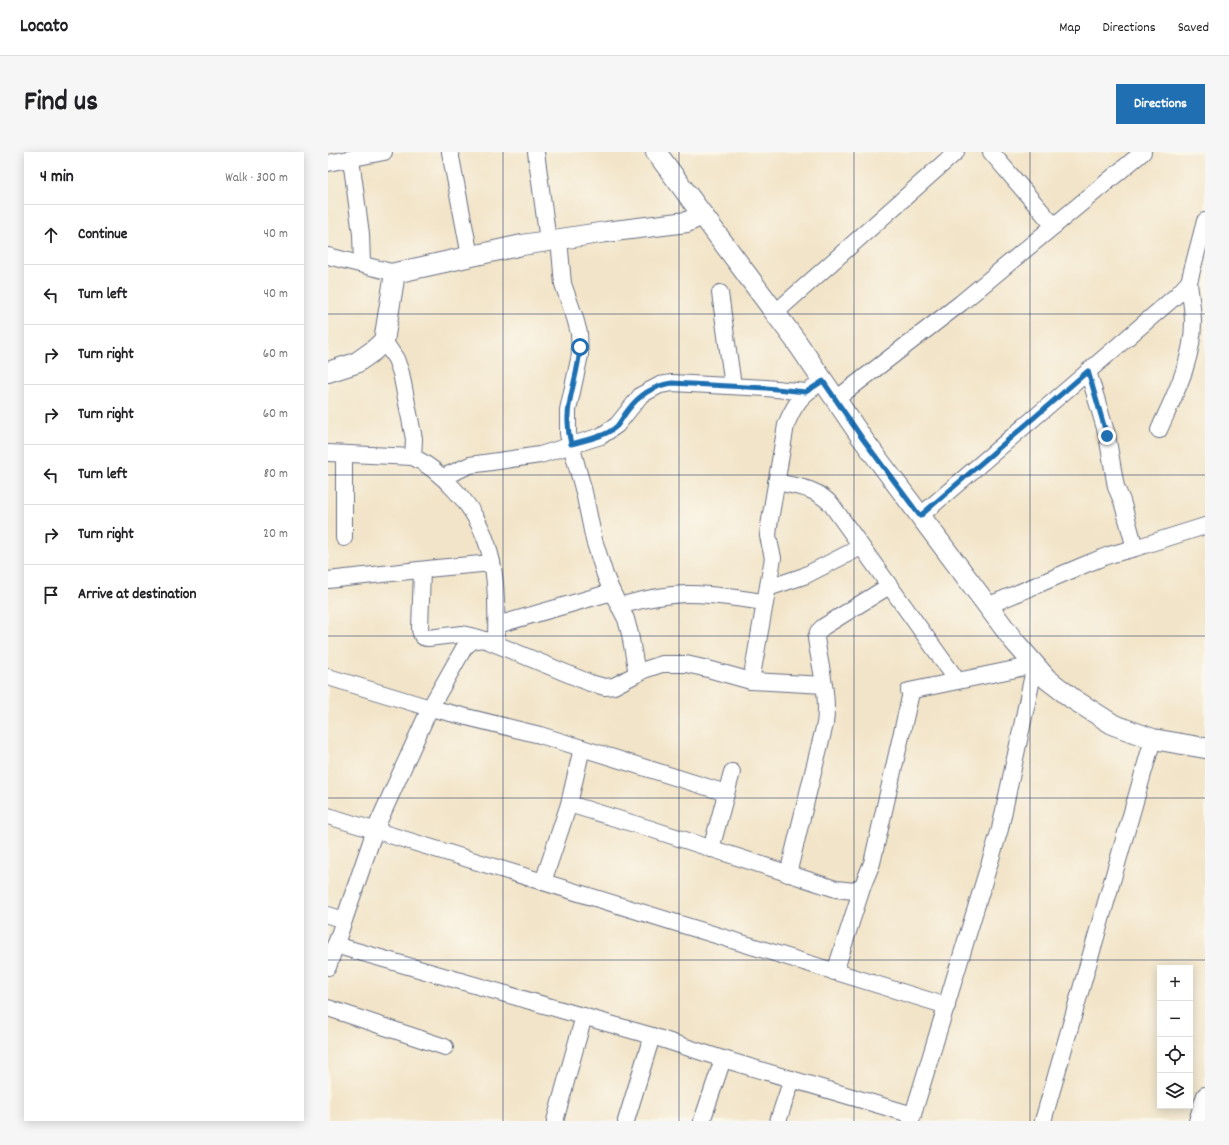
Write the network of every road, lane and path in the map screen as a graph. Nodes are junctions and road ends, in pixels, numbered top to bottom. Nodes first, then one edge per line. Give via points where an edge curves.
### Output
1 (384, 152) edge
2 (450, 152) edge
3 (536, 152) edge
4 (656, 152) edge
5 (956, 152) edge
6 (991, 152) edge
7 (1143, 152) edge
8 (351, 159) junction
9 (328, 163) edge
10 (702, 215) junction
11 (1205, 221) edge
12 (1054, 226) junction
13 (554, 240) junction
14 (328, 256) edge
15 (470, 256) junction
16 (362, 264) junction
17 (395, 272) junction
18 (1189, 282) junction
19 (720, 293) dead end
20 (775, 313) junction
21 (384, 341) junction
22 (1088, 371) junction
23 (328, 372) edge
24 (823, 381) junction
25 (733, 386) junction
26 (806, 392) junction
27 (836, 400) junction
28 (1159, 430) dead end
29 (571, 444) junction
30 (328, 453) edge
31 (344, 454) junction
32 (413, 457) junction
33 (443, 477) junction
34 (776, 482) junction
35 (920, 516) junction
36 (1205, 526) edge
37 (344, 538) dead end
38 (861, 547) junction
39 (1135, 548) junction
40 (492, 563) junction
41 (422, 570) junction
42 (328, 580) edge
43 (889, 586) junction
44 (767, 595) junction
45 (615, 599) junction
46 (987, 606) junction
47 (497, 624) junction
48 (479, 638) junction
49 (496, 644) junction
50 (1035, 665) junction
51 (636, 674) junction
52 (954, 676) dead end
53 (328, 677) edge
54 (751, 681) junction
55 (824, 685) junction
56 (430, 708) junction
57 (1152, 739) junction
58 (582, 748) junction
59 (1205, 748) edge
60 (732, 772) dead end
61 (726, 793) junction
62 (568, 804) junction
63 (328, 816) edge
64 (375, 830) junction
65 (711, 849) junction
66 (788, 874) junction
67 (543, 882) junction
68 (862, 884) junction
69 (328, 915) edge
70 (344, 920) junction
71 (335, 945) junction
72 (328, 967) edge
73 (835, 972) junction
74 (947, 1006) junction
75 (328, 1008) edge
76 (584, 1016) junction
77 (652, 1036) junction
78 (445, 1047) dead end
79 (723, 1059) junction
80 (792, 1079) junction
81 (1205, 1095) edge
82 (912, 1118) edge
83 (555, 1121) edge
84 (626, 1121) edge
85 (702, 1121) edge
86 (778, 1121) edge
87 (1043, 1121) edge
88 (1197, 1121) edge

1 - 8 street
2 - 15 street
3 - 13 street
4 - 10 street
5 - 20 street
6 - 12 street
7 - 12 street
8 - 9 street
8 - 16 street via 361,234
10 - 13 street via 687,222
10 - 20 street
11 - 18 street
12 - 27 street via 961,303
13 - 15 street
13 - 29 street via 580,347 568,410 568,434
14 - 16 street
15 - 17 street
16 - 17 street
17 - 21 street
18 - 22 street
18 - 28 street via 1193,322 1189,354
19 - 25 street
20 - 24 street
21 - 23 street via 356,363
21 - 32 street via 396,359 401,373 414,439
22 - 35 street
22 - 39 street via 1107,436 1116,487
24 - 26 street
24 - 27 street
25 - 26 street
25 - 29 street via 672,383 660,385 641,395 617,426 610,431
26 - 34 street via 791,412 786,425
27 - 35 street
29 - 33 street via 540,455 470,465
29 - 45 street via 594,540
30 - 31 street
31 - 32 street
31 - 37 street
32 - 33 street
33 - 40 street via 462,497 481,524
34 - 38 street via 810,489 824,497 840,515
34 - 44 street via 768,536 773,558
35 - 46 street
36 - 39 street
38 - 43 street
38 - 44 street
39 - 46 street via 1084,564
40 - 41 street
40 - 47 street via 496,586
41 - 42 street
41 - 48 street via 422,636 428,638 462,634
43 - 52 street
43 - 55 street via 818,632 816,638
44 - 45 street via 686,594
44 - 54 street
45 - 47 street
45 - 51 street via 626,619
46 - 50 street
47 - 49 street
48 - 49 street
48 - 56 street via 464,648
49 - 51 street via 590,684 614,686
50 - 57 street via 1047,679 1114,725
50 - 68 street via 910,694 872,863
50 - 74 street via 1000,829
51 - 54 street via 662,664 686,664
53 - 56 street
54 - 55 street
55 - 66 street via 825,724
56 - 58 street
56 - 64 street
57 - 59 street
57 - 87 street
58 - 61 street
58 - 62 street
60 - 61 street
61 - 65 street
62 - 65 street
62 - 67 street
63 - 64 street
64 - 67 street
64 - 70 street
65 - 66 street
66 - 68 street via 849,891 854,891
67 - 73 street
68 - 73 street
69 - 70 street
70 - 71 street
71 - 72 street
71 - 76 street
73 - 74 street
74 - 82 street
75 - 78 street
76 - 77 street
76 - 83 street
77 - 79 street
77 - 84 street
79 - 80 street
79 - 85 street
80 - 82 street
80 - 86 street
81 - 88 street

